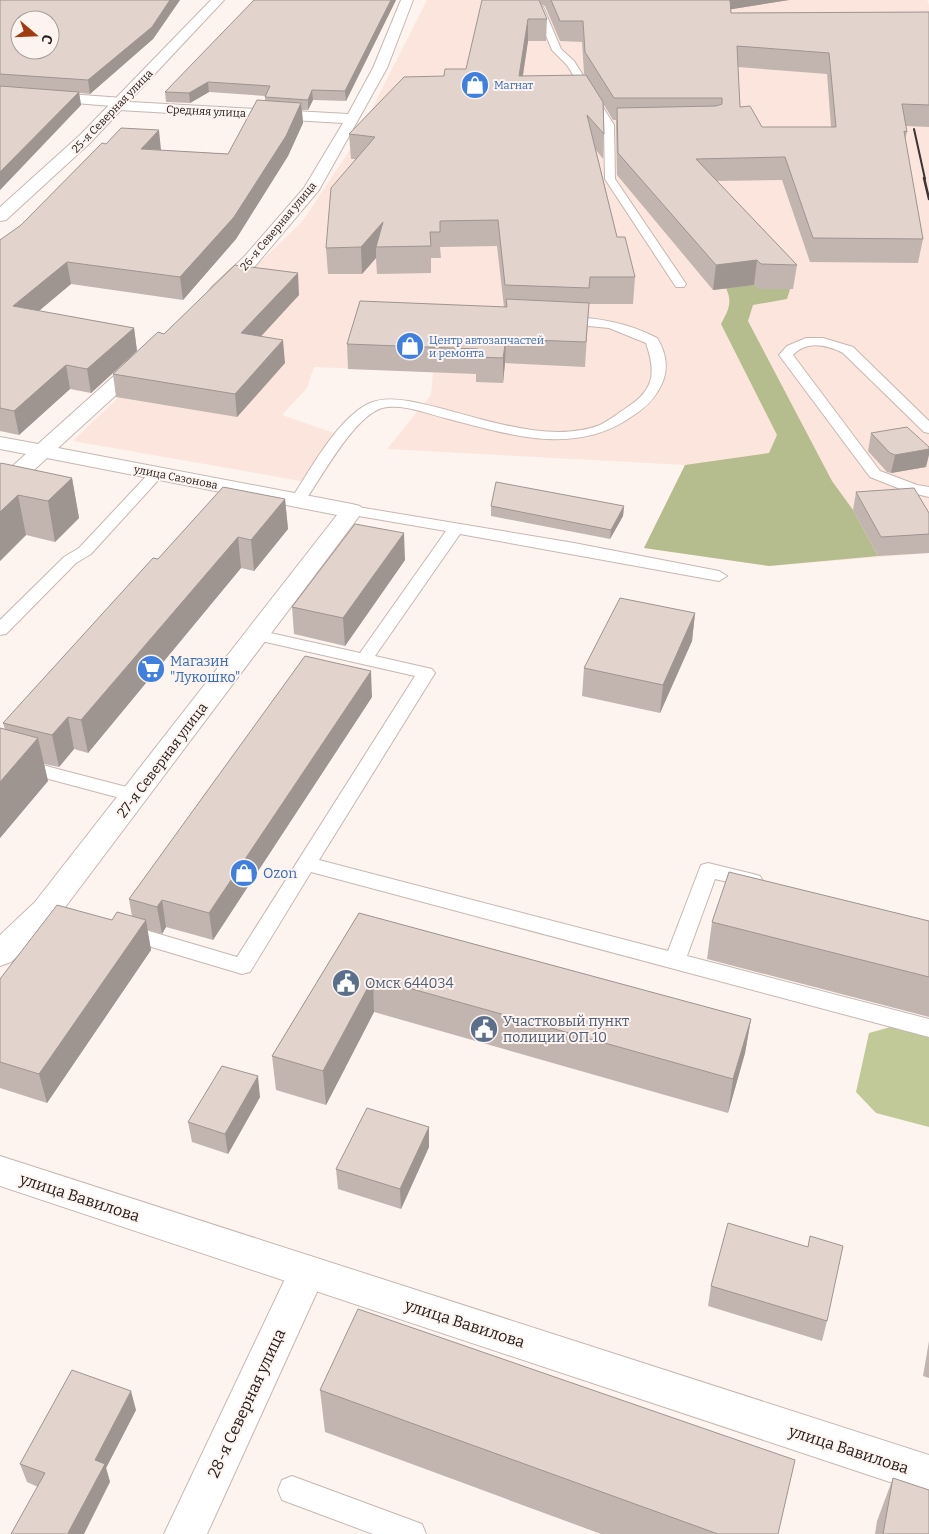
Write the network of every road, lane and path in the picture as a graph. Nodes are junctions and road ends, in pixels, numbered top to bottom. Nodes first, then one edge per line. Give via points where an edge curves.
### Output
1 (218, 0) edge
2 (407, 0) edge
3 (486, 0) edge
4 (0, 93) edge
5 (121, 104) junction
6 (353, 120) junction
7 (0, 216) edge
8 (680, 284) dead end
9 (207, 302) edge
10 (553, 319) edge
11 (156, 348) edge
12 (929, 429) edge
13 (0, 443) edge
14 (42, 451) junction
15 (157, 473) junction
16 (0, 489) edge
17 (929, 492) edge
18 (298, 500) junction
19 (352, 511) junction
20 (456, 528) junction
21 (719, 576) dead end
22 (0, 630) edge
23 (258, 635) junction
24 (364, 659) junction
25 (0, 760) edge
26 (135, 796) junction
27 (306, 864) junction
28 (775, 886) edge
29 (112, 929) edge
30 (0, 954) edge
31 (675, 961) junction
32 (929, 1028) edge
33 (0, 1171) edge
34 (308, 1272) junction
35 (929, 1476) edge
36 (292, 1490) dead end
37 (184, 1534) edge
38 (412, 1534) edge

1 - 5 street, 25-я Северная улица
2 - 6 street, 26-я Северная улица via 380,68
3 - 8 lane via 529,4 540,9 557,50 572,63 613,125 610,179
4 - 5 street, Средняя улица
5 - 6 street, Средняя улица
5 - 7 street, 25-я Северная улица
6 - 9 street, 26-я Северная улица via 311,190 250,261
10 - 18 lane via 612,324 635,331 652,341 660,365 656,386 638,406 604,428 577,434 537,434 427,408 377,405 364,412 345,433
11 - 14 street
12 - 17 lane via 848,350 836,344 812,342 792,348 786,356 875,474
13 - 14 street, улица Сазонова
14 - 15 street, улица Сазонова
14 - 16 street
15 - 18 street, улица Сазонова
15 - 22 lane via 85,551 70,560
18 - 19 street, улица Сазонова
19 - 20 lane
19 - 23 street, 27-я Северная улица
20 - 21 lane
20 - 24 lane
23 - 24 lane
23 - 26 street, 27-я Северная улица
24 - 27 lane via 426,673
25 - 26 lane
26 - 30 street, 27-я Северная улица via 56,913
27 - 29 lane via 242,966
27 - 31 lane
28 - 31 lane via 708,870
31 - 32 lane
33 - 34 street, улица Вавилова
34 - 35 street, улица Вавилова
34 - 37 street, 28-я Северная улица
36 - 38 lane

